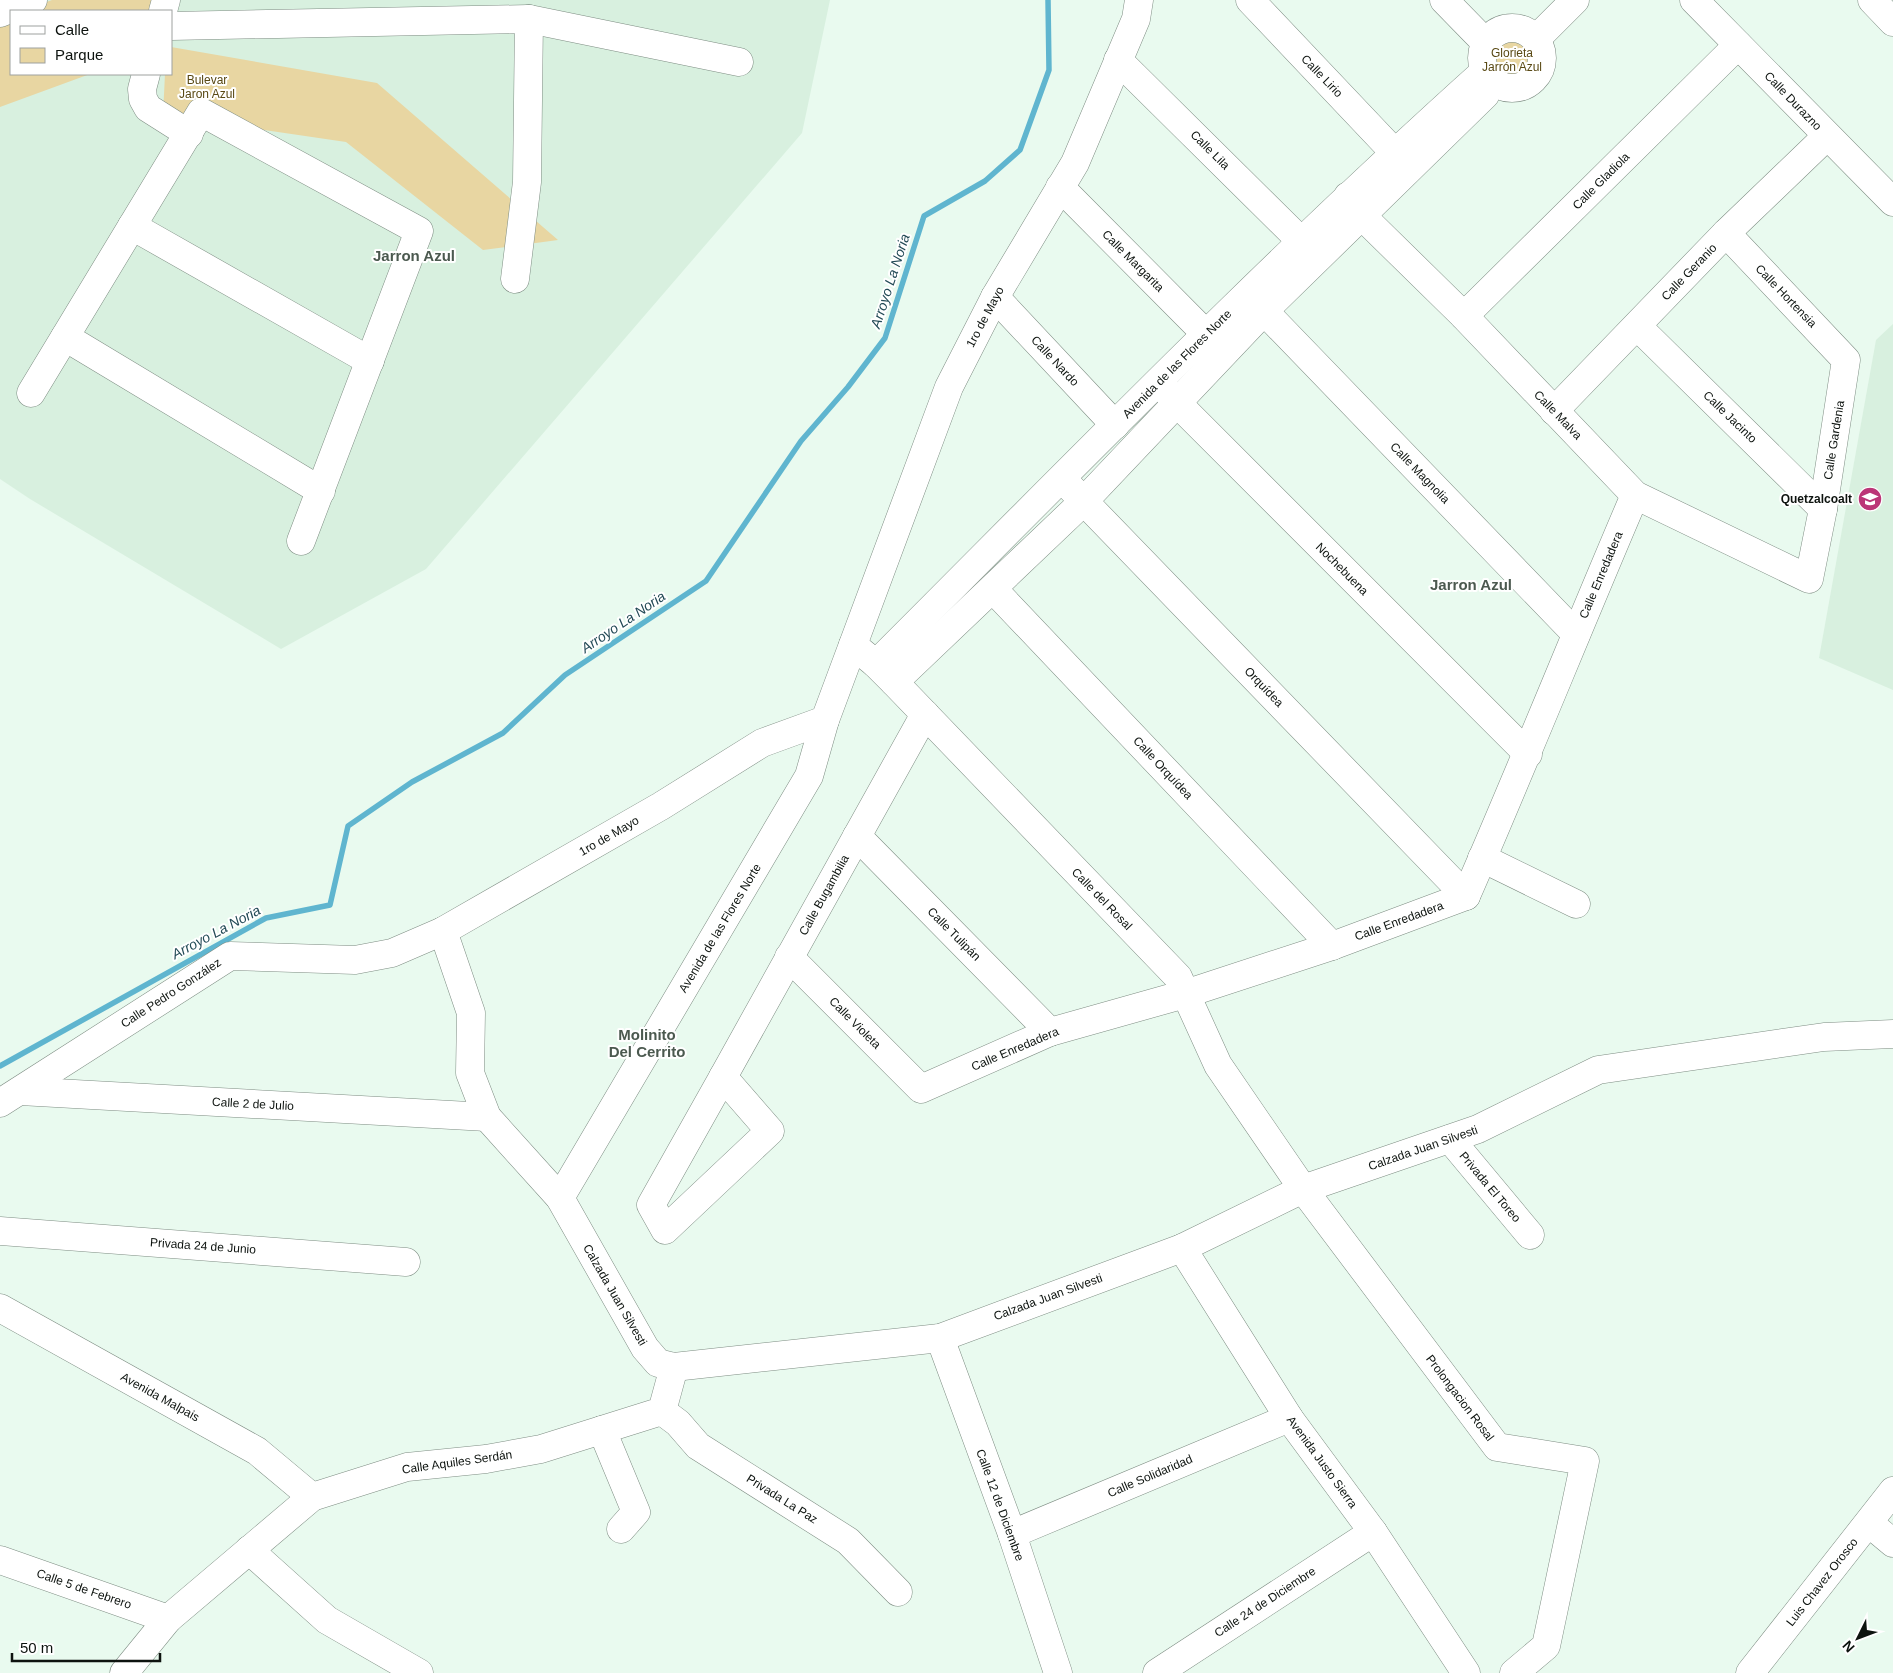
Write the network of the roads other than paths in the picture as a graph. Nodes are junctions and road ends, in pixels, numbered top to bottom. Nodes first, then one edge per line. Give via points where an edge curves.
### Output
1 (33, 0) edge
2 (1139, 0) edge
3 (1250, 0) edge
4 (1444, 0) edge
5 (1461, 0) edge
6 (1560, 0) edge
7 (1575, 0) edge
8 (1694, 0) edge
9 (1872, 0) edge
10 (0, 13) edge
11 (529, 19) junction
12 (1893, 22) edge
13 (172, 26) edge
14 (1532, 35) junction
15 (1489, 37) junction
16 (1738, 45) junction
17 (1118, 60) junction
18 (739, 62) dead end
19 (146, 75) edge
20 (1490, 78) junction
21 (189, 134) junction
22 (1827, 136) junction
23 (1394, 152) junction
24 (1060, 187) junction
25 (1893, 202) edge
26 (1355, 205) junction
27 (132, 226) junction
28 (1726, 233) junction
29 (1302, 241) junction
30 (516, 279) dead end
31 (995, 297) junction
32 (1264, 311) junction
33 (1464, 316) junction
34 (1636, 326) junction
35 (1206, 334) junction
36 (65, 337) junction
37 (1846, 360) joint
38 (370, 361) junction
39 (1159, 382) junction
40 (31, 393) dead end
41 (1176, 402) junction
42 (1554, 411) junction
43 (1115, 425) junction
44 (1062, 478) junction
45 (320, 491) junction
46 (1635, 495) junction
47 (1084, 501) junction
48 (1823, 509) junction
49 (301, 541) dead end
50 (1809, 579) joint
51 (994, 589) junction
52 (1576, 634) junction
53 (853, 646) junction
54 (885, 673) junction
55 (925, 714) junction
56 (825, 720) junction
57 (1528, 754) junction
58 (857, 836) junction
59 (1482, 858) junction
60 (1466, 896) junction
61 (1576, 904) dead end
62 (443, 931) junction
63 (1332, 946) junction
64 (392, 952) joint
65 (789, 957) junction
66 (1185, 994) junction
67 (1050, 1032) junction
68 (1893, 1034) edge
69 (723, 1077) junction
70 (921, 1089) joint
71 (10, 1097) edge
72 (486, 1117) junction
73 (1450, 1139) junction
74 (1303, 1189) junction
75 (560, 1198) junction
76 (0, 1231) edge
77 (1530, 1235) dead end
78 (1182, 1248) junction
79 (406, 1262) dead end
80 (0, 1308) edge
81 (940, 1338) junction
82 (674, 1367) junction
83 (662, 1411) junction
84 (1289, 1418) junction
85 (602, 1430) junction
86 (1893, 1491) edge
87 (312, 1497) junction
88 (1868, 1524) junction
89 (621, 1528) dead end
90 (1373, 1532) junction
91 (1012, 1534) junction
92 (1893, 1543) edge
93 (249, 1550) junction
94 (0, 1560) edge
95 (898, 1592) dead end
96 (168, 1619) junction
97 (410, 1671) edge
98 (124, 1673) edge
99 (1058, 1673) edge
100 (1158, 1673) edge
101 (1466, 1673) edge
102 (1514, 1673) edge
103 (1750, 1673) edge

1 - 10 street
2 - 17 street, 1ro de Mayo via 1136,19
3 - 23 street, Calle Lirio
4 - 15 street
5 - 15 street
6 - 14 street
7 - 14 street
8 - 16 street, Calle Durazno
9 - 12 street
11 - 13 street
11 - 18 street
11 - 30 street via 527,182
14 - 15 street via 1510,27
14 - 20 street via 1542,58 1536,77 1519,88 1509,88
15 - 20 street via 1482,62
16 - 22 street, Calle Durazno
16 - 33 street, Calle Gladiola
17 - 24 street, 1ro de Mayo via 1075,163
17 - 29 street, Calle Lila
19 - 21 street via 142,89 148,108
20 - 23 street, Avenida de las Flores Norte
20 - 26 street, Avenida de las Flores Norte
21 - 27 street
21 - 38 street via 202,112 420,231
22 - 25 street, Calle Durazno
22 - 28 street, Calle Geranio
23 - 26 street, Avenida de las Flores Norte
24 - 31 street, 1ro de Mayo
24 - 35 street, Calle Margarita
26 - 29 street, Avenida de las Flores Norte
26 - 32 street, Avenida de las Flores Norte
26 - 33 street, Calle Malva
27 - 36 street
27 - 38 street
28 - 34 street, Calle Geranio
28 - 37 street, Calle Hortensia
29 - 35 street, Avenida de las Flores Norte
31 - 43 street, Calle Nardo
31 - 53 street, 1ro de Mayo via 950,387
32 - 41 street, Avenida de las Flores Norte
32 - 52 street, Calle Magnolia
33 - 42 street, Calle Malva
34 - 42 street, Calle Geranio
34 - 48 street, Calle Jacinto
35 - 39 street, Avenida de las Flores Norte
36 - 40 street
36 - 45 street
37 - 48 street, Calle Gardenia
38 - 45 street
39 - 41 street, Nochebuena
39 - 43 street, Avenida de las Flores Norte
41 - 47 street, Avenida de las Flores Norte
41 - 57 street, Nochebuena
42 - 46 street, Calle Malva
43 - 44 street, Avenida de las Flores Norte
44 - 47 street, Orquídea
44 - 54 street, Avenida de las Flores Norte
45 - 49 street
46 - 50 street, Calle Malva
46 - 52 street, Calle Enredadera
47 - 51 street, Avenida de las Flores Norte
47 - 60 street, Orquídea
48 - 50 street, Calle Gardenia
51 - 54 street, Avenida de las Flores Norte
51 - 63 street, Calle Orquídea
52 - 57 street, Calle Enredadera
53 - 54 street, Calle del Rosal
53 - 56 street, Avenida de las Flores Norte
54 - 55 street, Calle del Rosal
55 - 58 street, Calle Bugambilia
55 - 66 street, Calle del Rosal via 1178,977
56 - 62 street, 1ro de Mayo via 762,743 662,806
56 - 75 street, Avenida de las Flores Norte via 809,776
57 - 59 street, Calle Enredadera
58 - 65 street, Calle Bugambilia
58 - 67 street, Calle Tulipán
59 - 60 street, Calle Enredadera
59 - 61 street
60 - 63 street, Calle Enredadera
62 - 64 street, 1ro de Mayo
62 - 72 street, Calzada Juan Silvesti via 471,1013 470,1074
63 - 66 street, Calle Enredadera
64 - 71 street, Calle Pedro González via 355,960 230,956
65 - 69 street, Calle Bugambilia
65 - 70 street, Calle Violeta
66 - 67 street, Calle Enredadera
66 - 74 street, Calle del Rosal via 1218,1066
67 - 70 street, Calle Enredadera
68 - 73 street, Calzada Juan Silvesti via 1824,1036 1598,1070 1478,1129
69 - 69 street, Calle Bugambilia via 651,1205 665,1230 770,1131
71 - 72 street, Calle 2 de Julio
72 - 75 street, Calzada Juan Silvesti
73 - 74 street, Calzada Juan Silvesti
73 - 77 street, Privada El Toreo
74 - 78 street, Calzada Juan Silvesti
74 - 102 street, Prolongacion Rosal via 1497,1447 1585,1461 1546,1646
75 - 82 street, Calzada Juan Silvesti via 645,1348 658,1363
76 - 79 street, Privada 24 de Junio
78 - 81 street, Calzada Juan Silvesti
78 - 84 street, Avenida Justo Sierra
80 - 87 street, Avenida Malpais via 257,1451
81 - 82 street, Calzada Juan Silvesti
81 - 91 street, Calle 12 de Diciembre
82 - 83 street
83 - 85 street, Calle Aquiles Serdán
83 - 95 street, Privada La Paz via 678,1423 698,1446 848,1541
84 - 90 street, Avenida Justo Sierra
84 - 91 street, Calle Solidaridad
85 - 87 street, Calle Aquiles Serdán via 541,1449 486,1459 407,1467
85 - 89 street via 636,1512
86 - 88 street, Luis Chavez Orosco
87 - 93 street, Calle Aquiles Serdán
88 - 92 street
88 - 103 street, Luis Chavez Orosco
90 - 100 street, Calle 24 de Diciembre
90 - 101 street, Avenida Justo Sierra
91 - 99 street, Calle 12 de Diciembre
93 - 96 street, Calle Aquiles Serdán
93 - 97 street via 327,1620
94 - 96 street, Calle 5 de Febrero
96 - 98 street, Calle Aquiles Serdán

